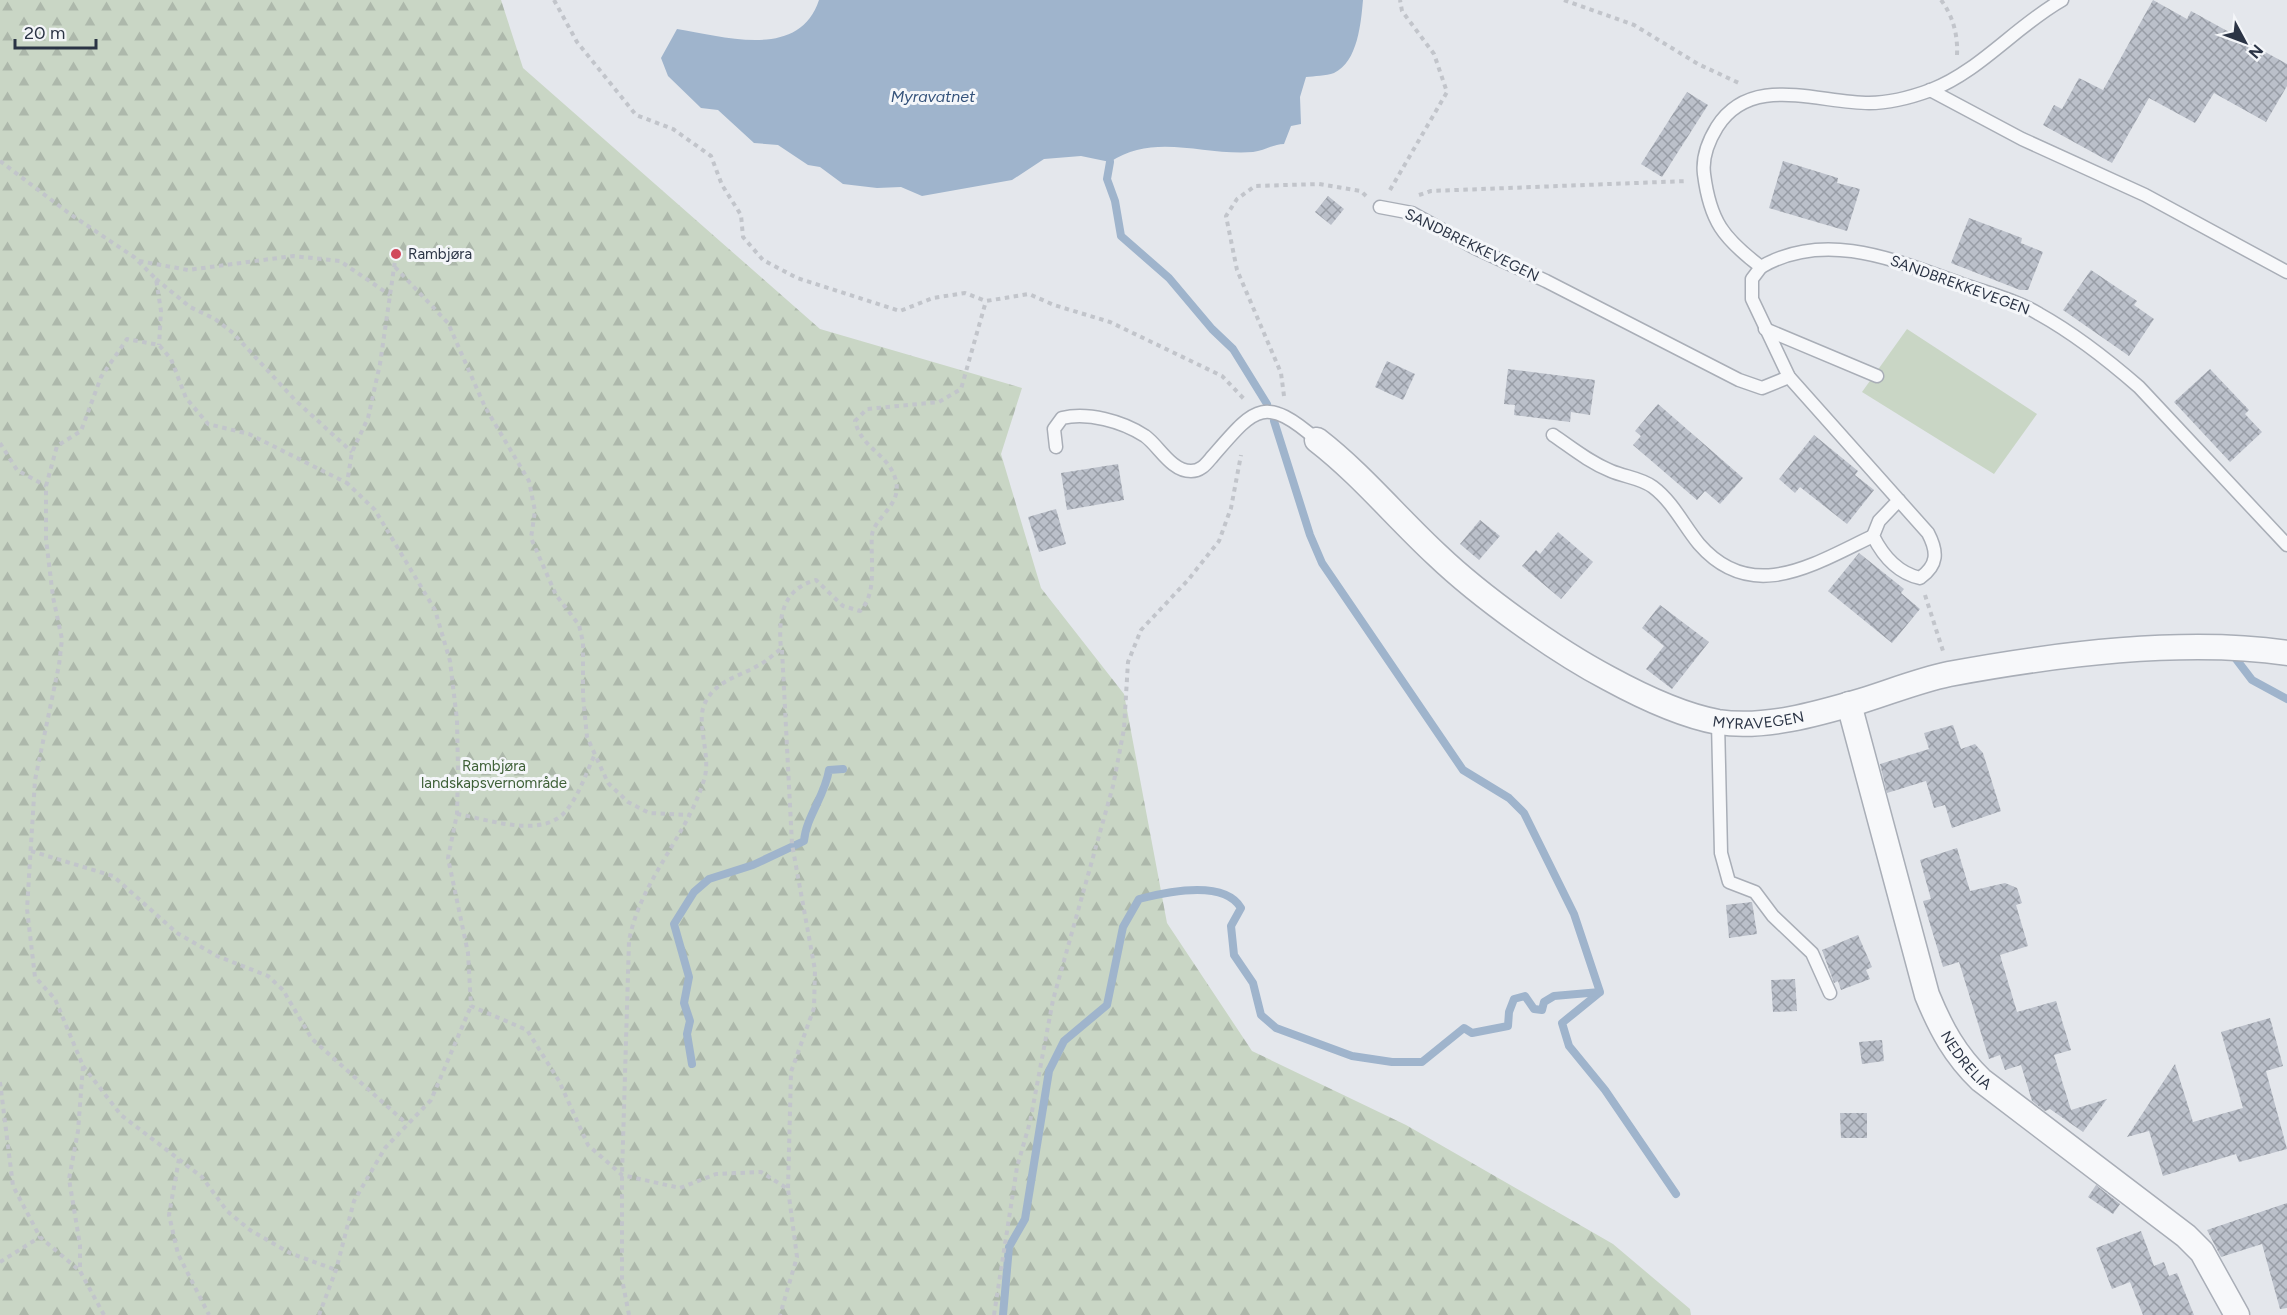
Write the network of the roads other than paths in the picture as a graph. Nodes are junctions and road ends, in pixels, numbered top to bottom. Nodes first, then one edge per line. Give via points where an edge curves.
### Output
1 (2062, 0) edge
2 (1930, 90) junction
3 (1380, 207) road end
4 (1761, 267) junction
5 (2287, 272) edge
6 (1765, 330) junction
7 (1877, 376) dead end
8 (1789, 377) junction
9 (1553, 435) dead end
10 (1317, 440) joint
11 (1056, 447) dead end
12 (1899, 500) junction
13 (1873, 536) junction
14 (2287, 545) edge
15 (2287, 653) edge
16 (1849, 704) junction
17 (1718, 722) junction
18 (1830, 993) dead end
19 (2237, 1315) edge

1 - 2 lane via 1955,78
2 - 4 lane via 1871,103 1763,94 1739,104 1720,123 1710,138 1704,168 1707,196 1713,217 1741,251
2 - 5 lane via 2022,139 2145,195
3 - 8 lane, SANDBREKKEVEGEN via 1412,213 1739,380 1762,388
4 - 6 lane via 1752,279 1752,299
4 - 14 lane, SANDBREKKEVEGEN via 1781,255 1804,250 1866,252 2037,312 2112,363 2139,387
6 - 7 lane
6 - 8 lane
8 - 12 lane
9 - 13 lane via 1586,459 1654,488 1713,560 1730,571 1749,576 1794,571
10 - 11 lane via 1286,414 1257,413 1200,470 1191,471 1175,466 1145,436 1114,421 1073,416 1062,418 1054,429
10 - 17 street, MYRAVEGEN via 1346,463 1441,558 1531,628 1607,678 1687,713
12 - 13 lane via 1879,521
12 - 13 lane via 1936,548 1930,571 1920,578 1905,575
15 - 16 street, MYRAVEGEN via 2202,647 2019,663 1946,675
16 - 17 street, MYRAVEGEN via 1789,718
16 - 19 street, NEDRELIA via 1927,995 1942,1032 1960,1060 1981,1080 2186,1236 2202,1252
17 - 18 lane via 1721,853 1729,882 1755,892 1773,916 1812,953

